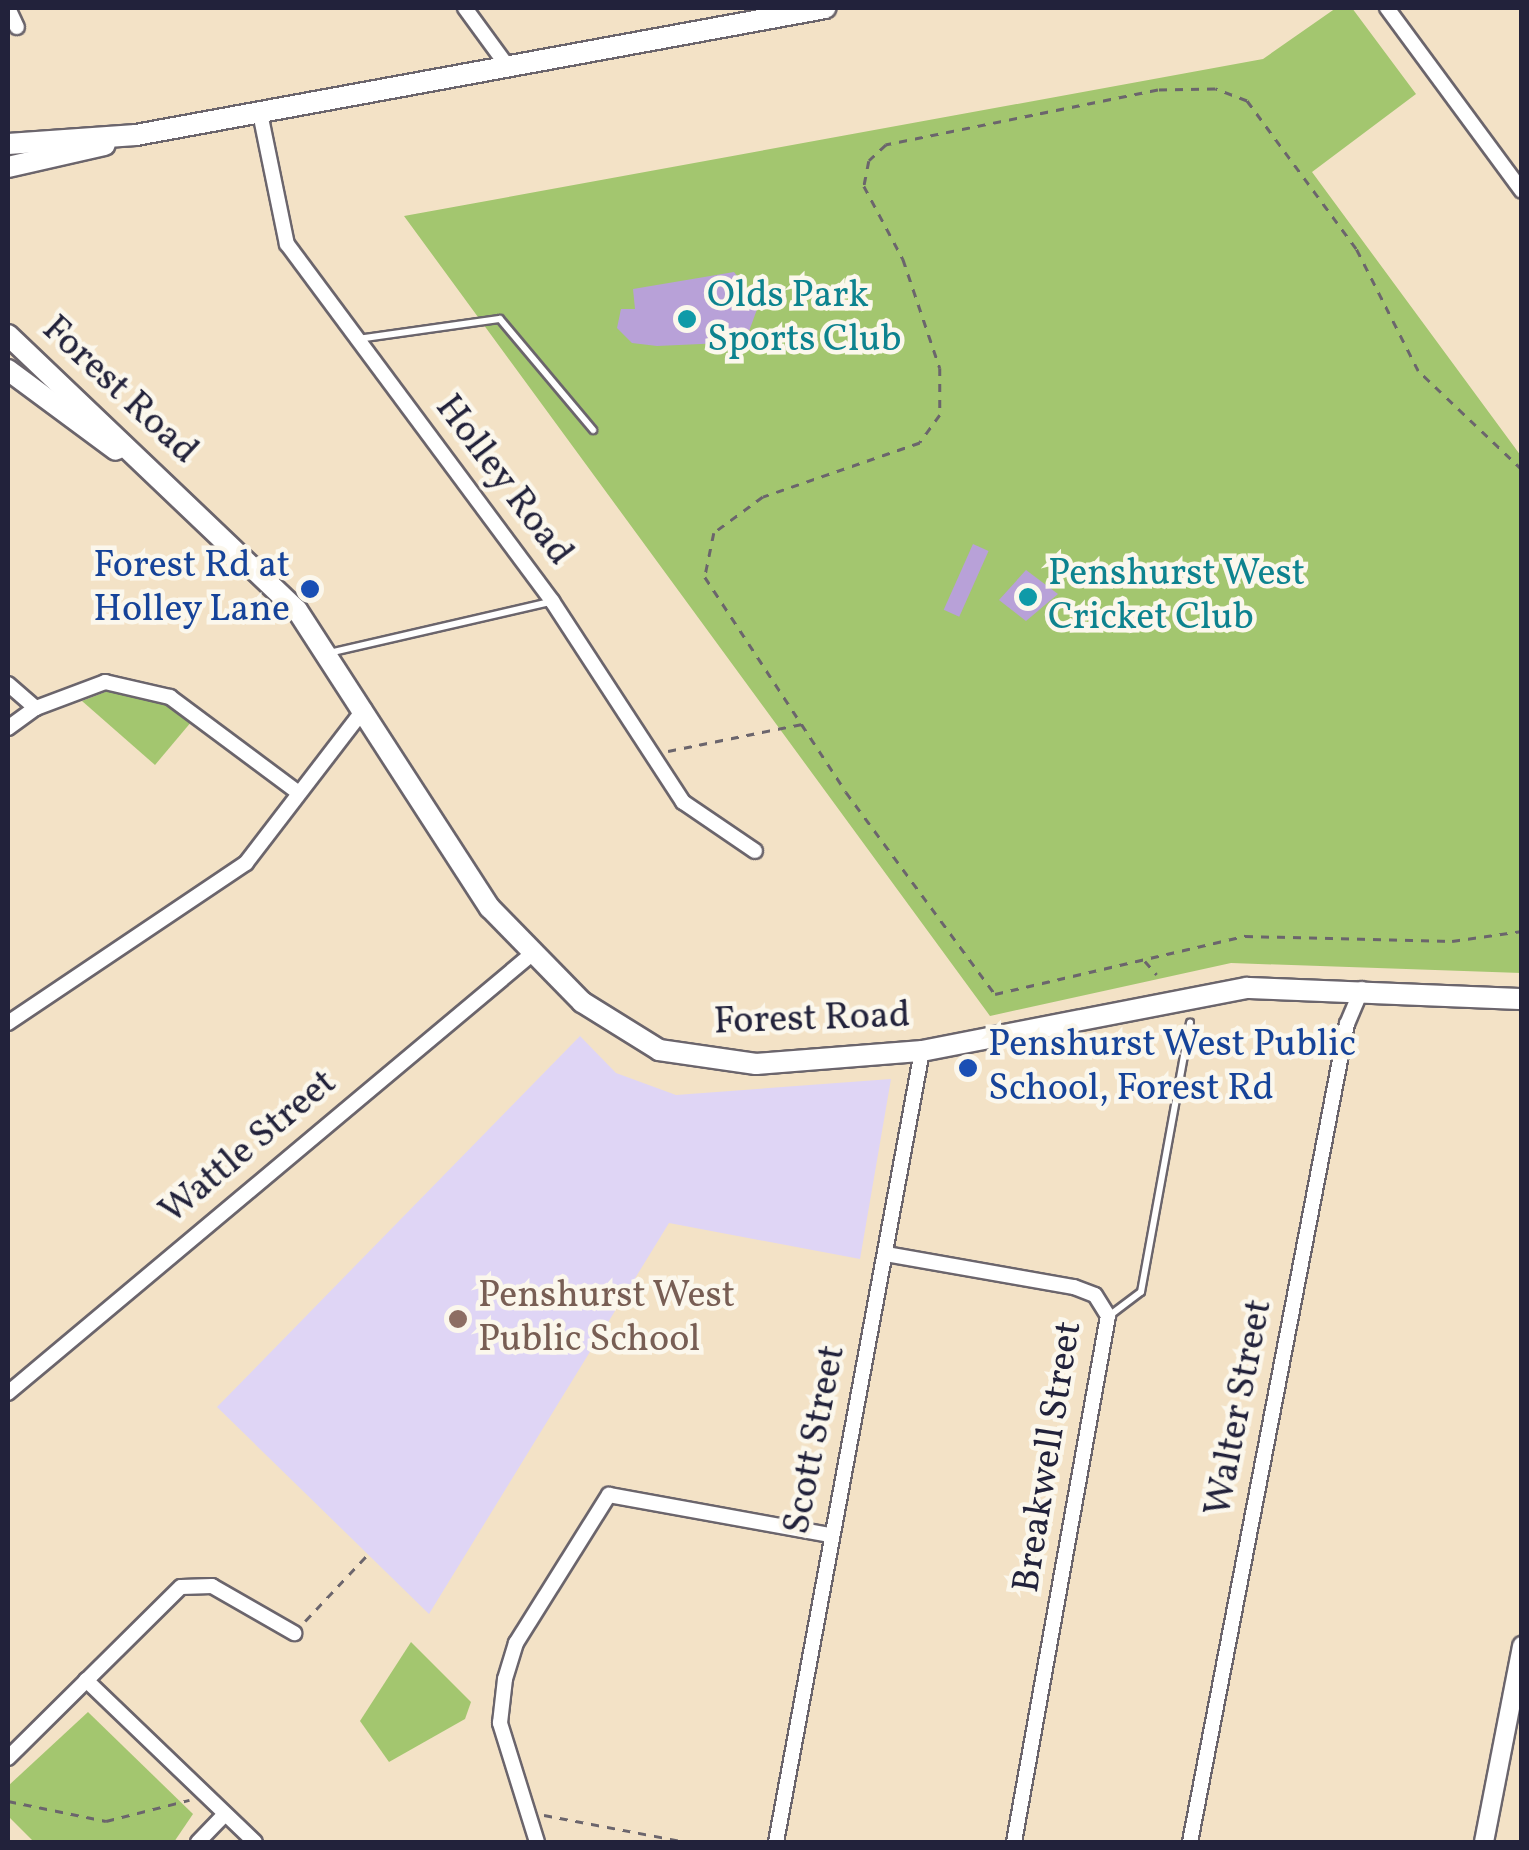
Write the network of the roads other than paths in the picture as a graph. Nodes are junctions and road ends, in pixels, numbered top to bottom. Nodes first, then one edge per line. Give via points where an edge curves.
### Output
1 (8, 8) edge
2 (465, 8) edge
3 (825, 8) edge
4 (1388, 8) edge
5 (17, 27) dead end
6 (508, 67) junction
7 (260, 113) junction
8 (136, 135) junction
9 (11, 144) edge
10 (8, 168) edge
11 (1522, 191) edge
12 (8, 335) edge
13 (356, 339) junction
14 (8, 370) edge
15 (592, 430) dead end
16 (183, 498) junction
17 (552, 601) junction
18 (328, 653) junction
19 (8, 684) edge
20 (36, 708) junction
21 (364, 708) junction
22 (8, 728) edge
23 (296, 791) junction
24 (755, 851) dead end
25 (532, 954) junction
26 (1362, 989) junction
27 (1522, 999) edge
28 (8, 1022) edge
29 (1190, 1022) dead end
30 (922, 1051) junction
31 (886, 1254) junction
32 (1108, 1316) junction
33 (8, 1393) edge
34 (830, 1535) junction
35 (294, 1632) road end
36 (1522, 1646) edge
37 (86, 1680) junction
38 (1516, 1702) edge
39 (8, 1758) edge
40 (224, 1815) junction
41 (198, 1842) edge
42 (255, 1842) edge
43 (536, 1842) edge
44 (776, 1842) edge
45 (1014, 1842) edge
46 (1190, 1842) edge
47 (1484, 1842) edge

1 - 5 street
2 - 6 street
3 - 6 main road
4 - 11 street
6 - 7 main road
7 - 8 main road
7 - 13 street, Holley Road via 287,244
8 - 9 main road
8 - 10 main road
12 - 16 main road, Forest Road
13 - 15 lane via 500,319
13 - 17 street, Holley Road
14 - 16 main road, Forest Road
16 - 18 main road, Forest Road via 297,610
17 - 18 lane
17 - 24 street, Holley Road via 702,820
18 - 21 main road, Forest Road
19 - 20 street
20 - 22 street
20 - 23 street via 105,682 170,697
21 - 23 street
21 - 25 main road, Forest Road via 457,869
23 - 28 street via 246,863
25 - 30 main road, Forest Road via 616,1027 691,1058 756,1064
25 - 33 street, Wattle Street
26 - 27 main road, Forest Road
26 - 30 main road, Forest Road via 1195,994
26 - 46 street, Walter Street via 1347,1024
29 - 32 lane via 1140,1292
30 - 31 street, Scott Street
31 - 32 street, Breakwell Street via 1074,1287 1095,1295
31 - 34 street, Scott Street
32 - 45 street, Breakwell Street
34 - 43 street via 609,1495 516,1643 505,1679 500,1723
34 - 44 street, Scott Street
35 - 37 street via 212,1586 190,1584
36 - 38 street
37 - 39 street
37 - 40 street
38 - 47 street
40 - 41 street
40 - 42 street

